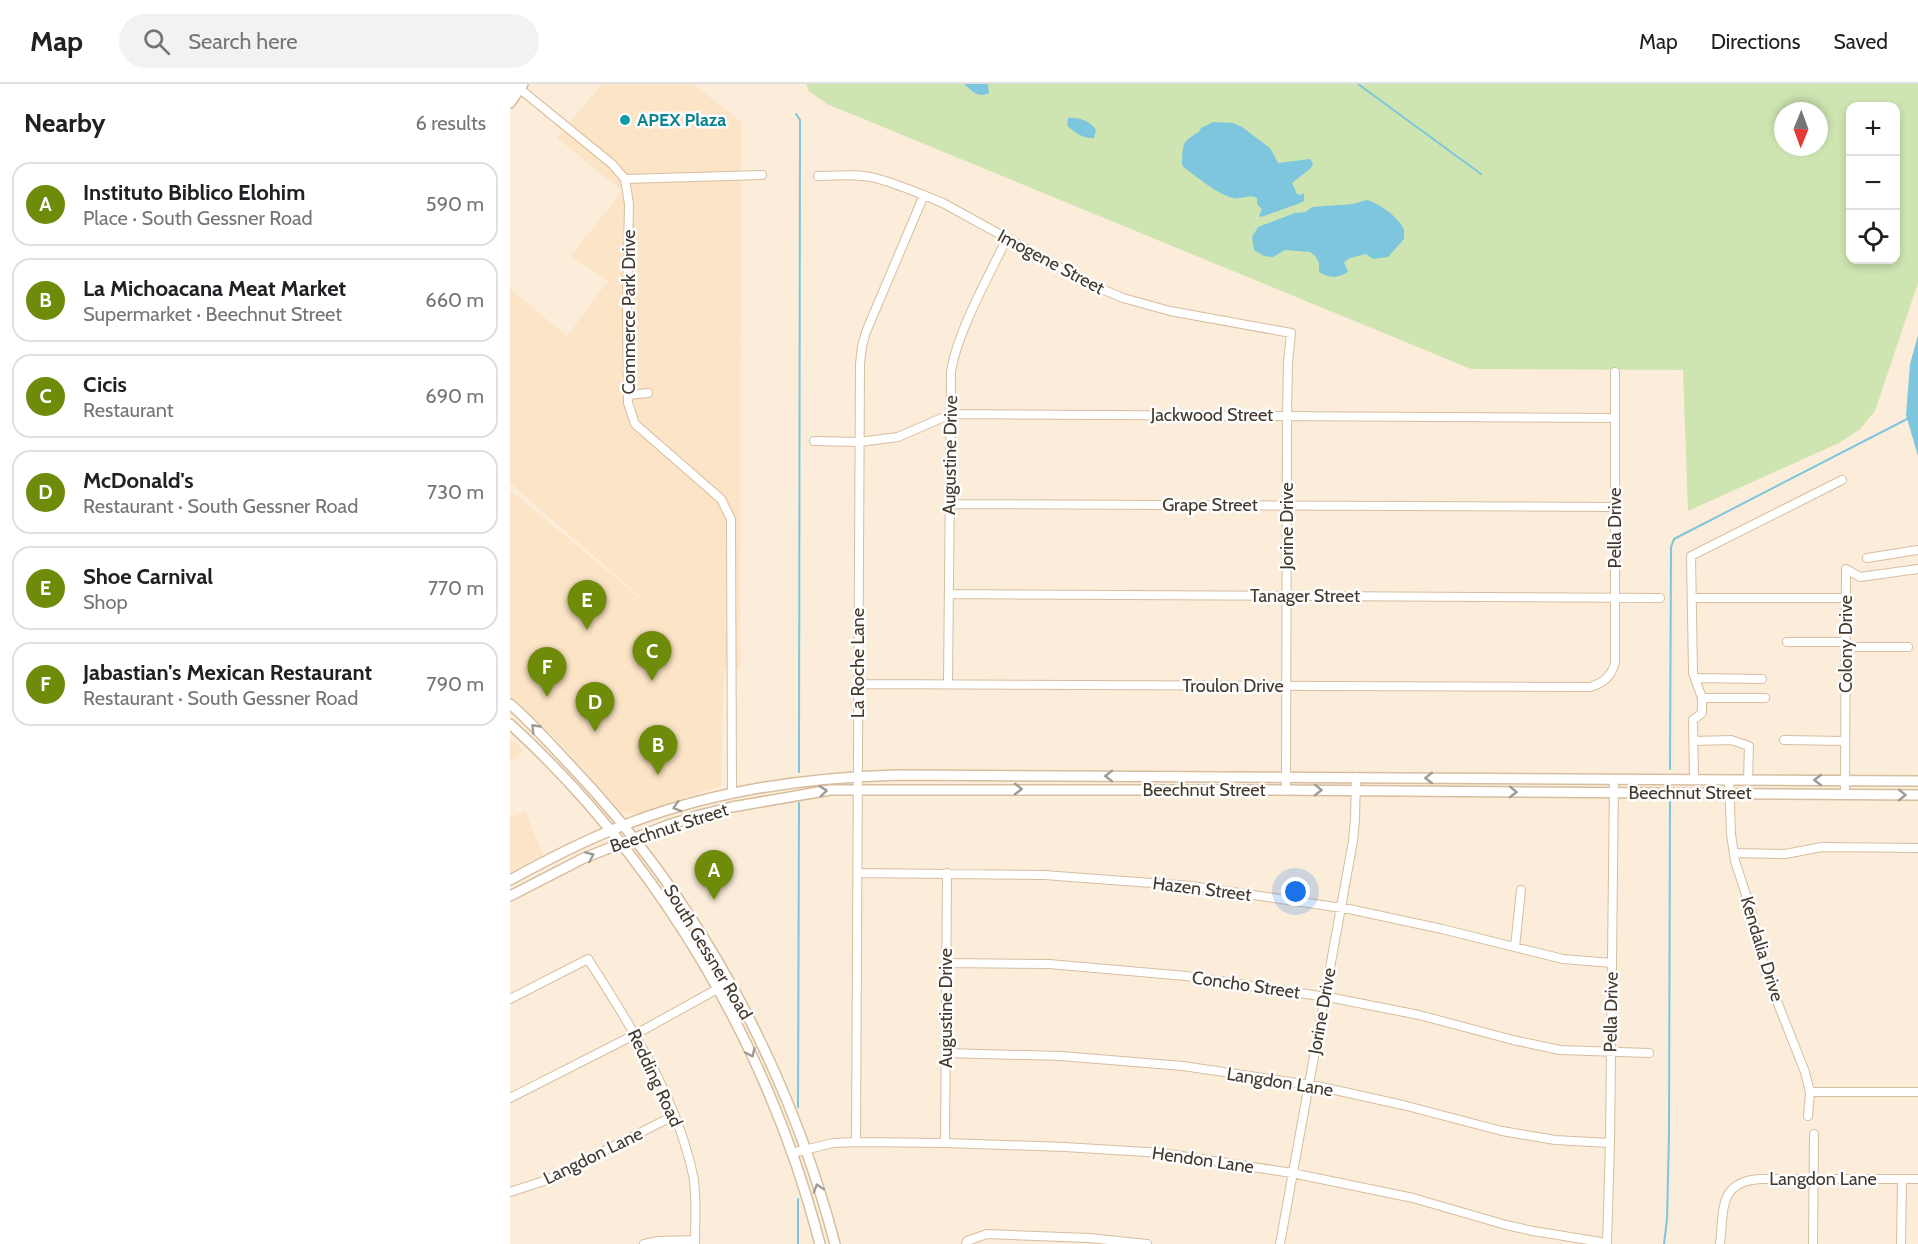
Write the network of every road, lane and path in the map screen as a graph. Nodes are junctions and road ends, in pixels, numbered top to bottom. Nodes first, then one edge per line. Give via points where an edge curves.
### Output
1 (517, 87) edge
2 (510, 103) edge
3 (762, 175) dead end
4 (818, 176) dead end
5 (625, 179) junction
6 (924, 195) junction
7 (1007, 238) junction
8 (1292, 333) joint
9 (1616, 372) dead end
10 (648, 393) dead end
11 (628, 395) junction
12 (951, 414) junction
13 (1287, 416) junction
14 (1615, 418) junction
15 (814, 441) dead end
16 (859, 442) junction
17 (1842, 480) dead end
18 (950, 504) junction
19 (1287, 506) junction
20 (1615, 507) junction
21 (1918, 550) edge
22 (1867, 558) dead end
23 (1918, 569) edge
24 (949, 594) junction
25 (1287, 596) junction
26 (1615, 598) junction
27 (1660, 598) dead end
28 (1692, 598) junction
29 (1846, 598) junction
30 (1787, 642) dead end
31 (1846, 644) junction
32 (1908, 646) dead end
33 (1695, 678) junction
34 (1605, 680) joint
35 (1762, 680) dead end
36 (859, 684) junction
37 (948, 684) junction
38 (1286, 686) junction
39 (1702, 698) junction
40 (1765, 698) dead end
41 (510, 704) edge
42 (510, 724) edge
43 (1784, 740) dead end
44 (1693, 741) junction
45 (1845, 741) junction
46 (994, 775) junction
47 (858, 776) junction
48 (1147, 776) junction
49 (1286, 777) junction
50 (1356, 777) junction
51 (1486, 778) junction
52 (1614, 779) junction
53 (1694, 780) junction
54 (1729, 780) junction
55 (1748, 780) junction
56 (1845, 780) junction
57 (1918, 781) edge
58 (858, 789) junction
59 (994, 789) junction
60 (1147, 790) junction
61 (1286, 790) junction
62 (1356, 791) junction
63 (1485, 792) junction
64 (732, 793) junction
65 (1613, 793) junction
66 (1729, 794) junction
67 (1845, 794) junction
68 (1918, 795) edge
69 (624, 825) junction
70 (611, 830) junction
71 (635, 837) junction
72 (621, 843) junction
73 (1918, 848) edge
74 (1734, 853) junction
75 (858, 873) junction
76 (947, 873) junction
77 (522, 874) junction
78 (510, 880) edge
79 (529, 886) junction
80 (1521, 890) dead end
81 (510, 896) edge
82 (1341, 908) junction
83 (1515, 947) junction
84 (946, 963) junction
85 (1612, 963) junction
86 (730, 982) junction
87 (718, 989) junction
88 (1324, 996) junction
89 (510, 999) edge
90 (636, 1034) junction
91 (946, 1053) junction
92 (1611, 1053) junction
93 (1648, 1053) dead end
94 (1309, 1085) junction
95 (1810, 1092) junction
96 (1918, 1092) edge
97 (510, 1098) edge
98 (675, 1115) junction
99 (1808, 1116) dead end
100 (1814, 1134) dead end
101 (856, 1142) junction
102 (945, 1143) junction
103 (1610, 1143) junction
104 (806, 1150) junction
105 (792, 1153) junction
106 (1292, 1173) junction
107 (1814, 1179) junction
108 (1902, 1179) junction
109 (1918, 1179) edge
110 (510, 1192) edge
111 (695, 1242) edge
112 (967, 1242) edge
113 (1607, 1243) edge
114 (644, 1244) edge
115 (820, 1244) edge
116 (835, 1244) edge
117 (1147, 1244) edge
118 (1280, 1244) edge
119 (1719, 1244) edge
120 (1813, 1244) edge
121 (1901, 1244) edge

1 - 2 main road
1 - 5 street
3 - 5 street
4 - 6 street, Imogene Street via 875,178
5 - 11 street, Commerce Park Drive via 629,204
6 - 7 street, Imogene Street
6 - 16 street, La Roche Lane via 862,346
7 - 8 street, Imogene Street via 1123,298 1170,311
7 - 12 street, Augustine Drive via 953,362
8 - 13 street, Jorine Drive
9 - 14 street, Pella Drive
10 - 11 street
11 - 64 street, Commerce Park Drive via 635,424 721,499 732,519
12 - 13 street, Jackwood Street
12 - 16 street, Jackwood Street via 900,436
12 - 18 street, Augustine Drive
13 - 14 street, Jackwood Street
13 - 19 street, Jorine Drive
14 - 20 street, Pella Drive
15 - 16 street, Jackwood Street
16 - 36 street, La Roche Lane
17 - 28 street via 1691,556
18 - 19 street, Grape Street
18 - 24 street, Augustine Drive
19 - 20 street, Grape Street
19 - 25 street, Jorine Drive
20 - 26 street, Pella Drive
21 - 22 street
23 - 29 street, Colony Drive via 1860,578 1846,569
24 - 25 street, Tanager Street
24 - 37 street, Augustine Drive
25 - 26 street, Tanager Street
25 - 38 street, Jorine Drive
26 - 27 street, Tanager Street
26 - 34 street, Pella Drive via 1615,663
28 - 29 street
28 - 33 street
29 - 31 street, Colony Drive
30 - 31 street
31 - 32 street
31 - 45 street, Colony Drive
33 - 35 street
33 - 39 street
34 - 38 street, Troulon Drive via 1590,687
36 - 37 street, Troulon Drive
36 - 47 street, La Roche Lane
37 - 38 street, Troulon Drive
38 - 49 street, Jorine Drive
39 - 40 street
39 - 44 street via 1702,713 1693,720
69 -> 41 main road, South Gessner Road
42 - 70 main road, South Gessner Road
43 - 45 street
44 - 53 street
44 - 55 street via 1731,740 1749,746
45 - 56 street, Colony Drive
46 - 47 main road, Beechnut Street
48 -> 46 main road, Beechnut Street
46 - 59 main road
47 - 58 street, La Roche Lane
47 - 64 main road, Beechnut Street
48 - 49 main road, Beechnut Street
48 - 60 main road
49 - 50 main road, Beechnut Street
49 - 61 street, Jorine Drive
51 -> 50 main road, Beechnut Street
50 - 62 street, Jorine Drive
51 - 52 main road, Beechnut Street
51 - 63 main road
52 - 53 main road, Beechnut Street
52 - 65 street, Pella Drive
53 - 54 main road, Beechnut Street
54 - 55 main road, Beechnut Street
54 - 66 street, Kendalia Drive
56 -> 55 main road, Beechnut Street
56 - 57 main road, Beechnut Street
56 - 67 street, Colony Drive
58 - 59 main road, Beechnut Street
71 -> 58 main road, Beechnut Street via 732,807 808,793
58 - 75 street, La Roche Lane
59 -> 60 main road, Beechnut Street
60 - 61 main road, Beechnut Street
61 -> 62 main road, Beechnut Street
62 - 63 main road, Beechnut Street
62 - 82 street, Jorine Drive via 1353,841
63 -> 65 main road, Beechnut Street
64 -> 69 main road, Beechnut Street
65 - 66 main road, Beechnut Street
65 - 85 street, Pella Drive
66 - 67 main road, Beechnut Street
66 - 74 street, Kendalia Drive
67 -> 68 main road, Beechnut Street
69 - 70 main road, Beechnut Street
69 - 71 main road, South Gessner Road
70 - 72 main road, South Gessner Road
70 - 77 main road, Beechnut Street
71 - 72 main road, Beechnut Street
71 - 86 main road, South Gessner Road
79 -> 72 main road, Beechnut Street
72 - 87 main road, South Gessner Road via 679,924
73 - 74 street via 1822,847 1785,854
74 - 95 street, Kendalia Drive via 1765,971
75 - 76 street, Hazen Street
75 - 101 street, La Roche Lane
76 - 82 street, Hazen Street via 1044,875 1192,886
76 - 84 street, Augustine Drive
77 - 78 main road, Beechnut Street
77 - 79 main road
79 - 81 main road, Beechnut Street
80 - 83 street
82 - 83 street, Hazen Street
82 - 88 street, Jorine Drive
83 - 85 street, Hazen Street via 1563,959
84 - 88 street, Concho Street via 1049,964 1186,976
84 - 91 street, Augustine Drive
85 - 92 street, Pella Drive
86 - 87 street
86 - 104 main road, South Gessner Road via 782,1088
87 - 90 street
87 -> 105 main road, South Gessner Road via 761,1076
88 - 92 street, Concho Street via 1419,1015 1513,1041 1560,1050
88 - 94 street, Jorine Drive
89 - 90 street, Redding Road via 588,958
90 - 97 street
90 - 98 street, Redding Road
91 - 94 street, Langdon Lane via 1060,1056 1183,1066
91 - 102 street, Augustine Drive
92 - 93 street, Concho Street
92 - 103 street, Pella Drive
94 - 103 street, Langdon Lane via 1502,1131 1555,1140
94 - 106 street, Jorine Drive
95 - 96 street
95 - 99 street, Kendalia Drive
98 - 110 street, Langdon Lane via 547,1179
98 - 111 street, Redding Road via 693,1177
100 - 107 street
101 - 102 street, Hendon Lane
101 - 104 street, Hendon Lane
102 - 106 street, Hendon Lane via 1162,1153
103 - 113 street, Pella Drive
104 - 105 street, Hendon Lane
116 -> 104 main road, South Gessner Road
105 - 115 main road, South Gessner Road
106 - 113 street, Hendon Lane via 1413,1198 1524,1229
106 - 118 street, Jorine Drive
107 - 108 street, Langdon Lane
107 - 119 street, Langdon Lane via 1751,1179 1731,1188 1724,1206
107 - 120 street
108 - 109 street, Langdon Lane
108 - 121 street
111 - 114 street
112 - 117 street via 987,1234

